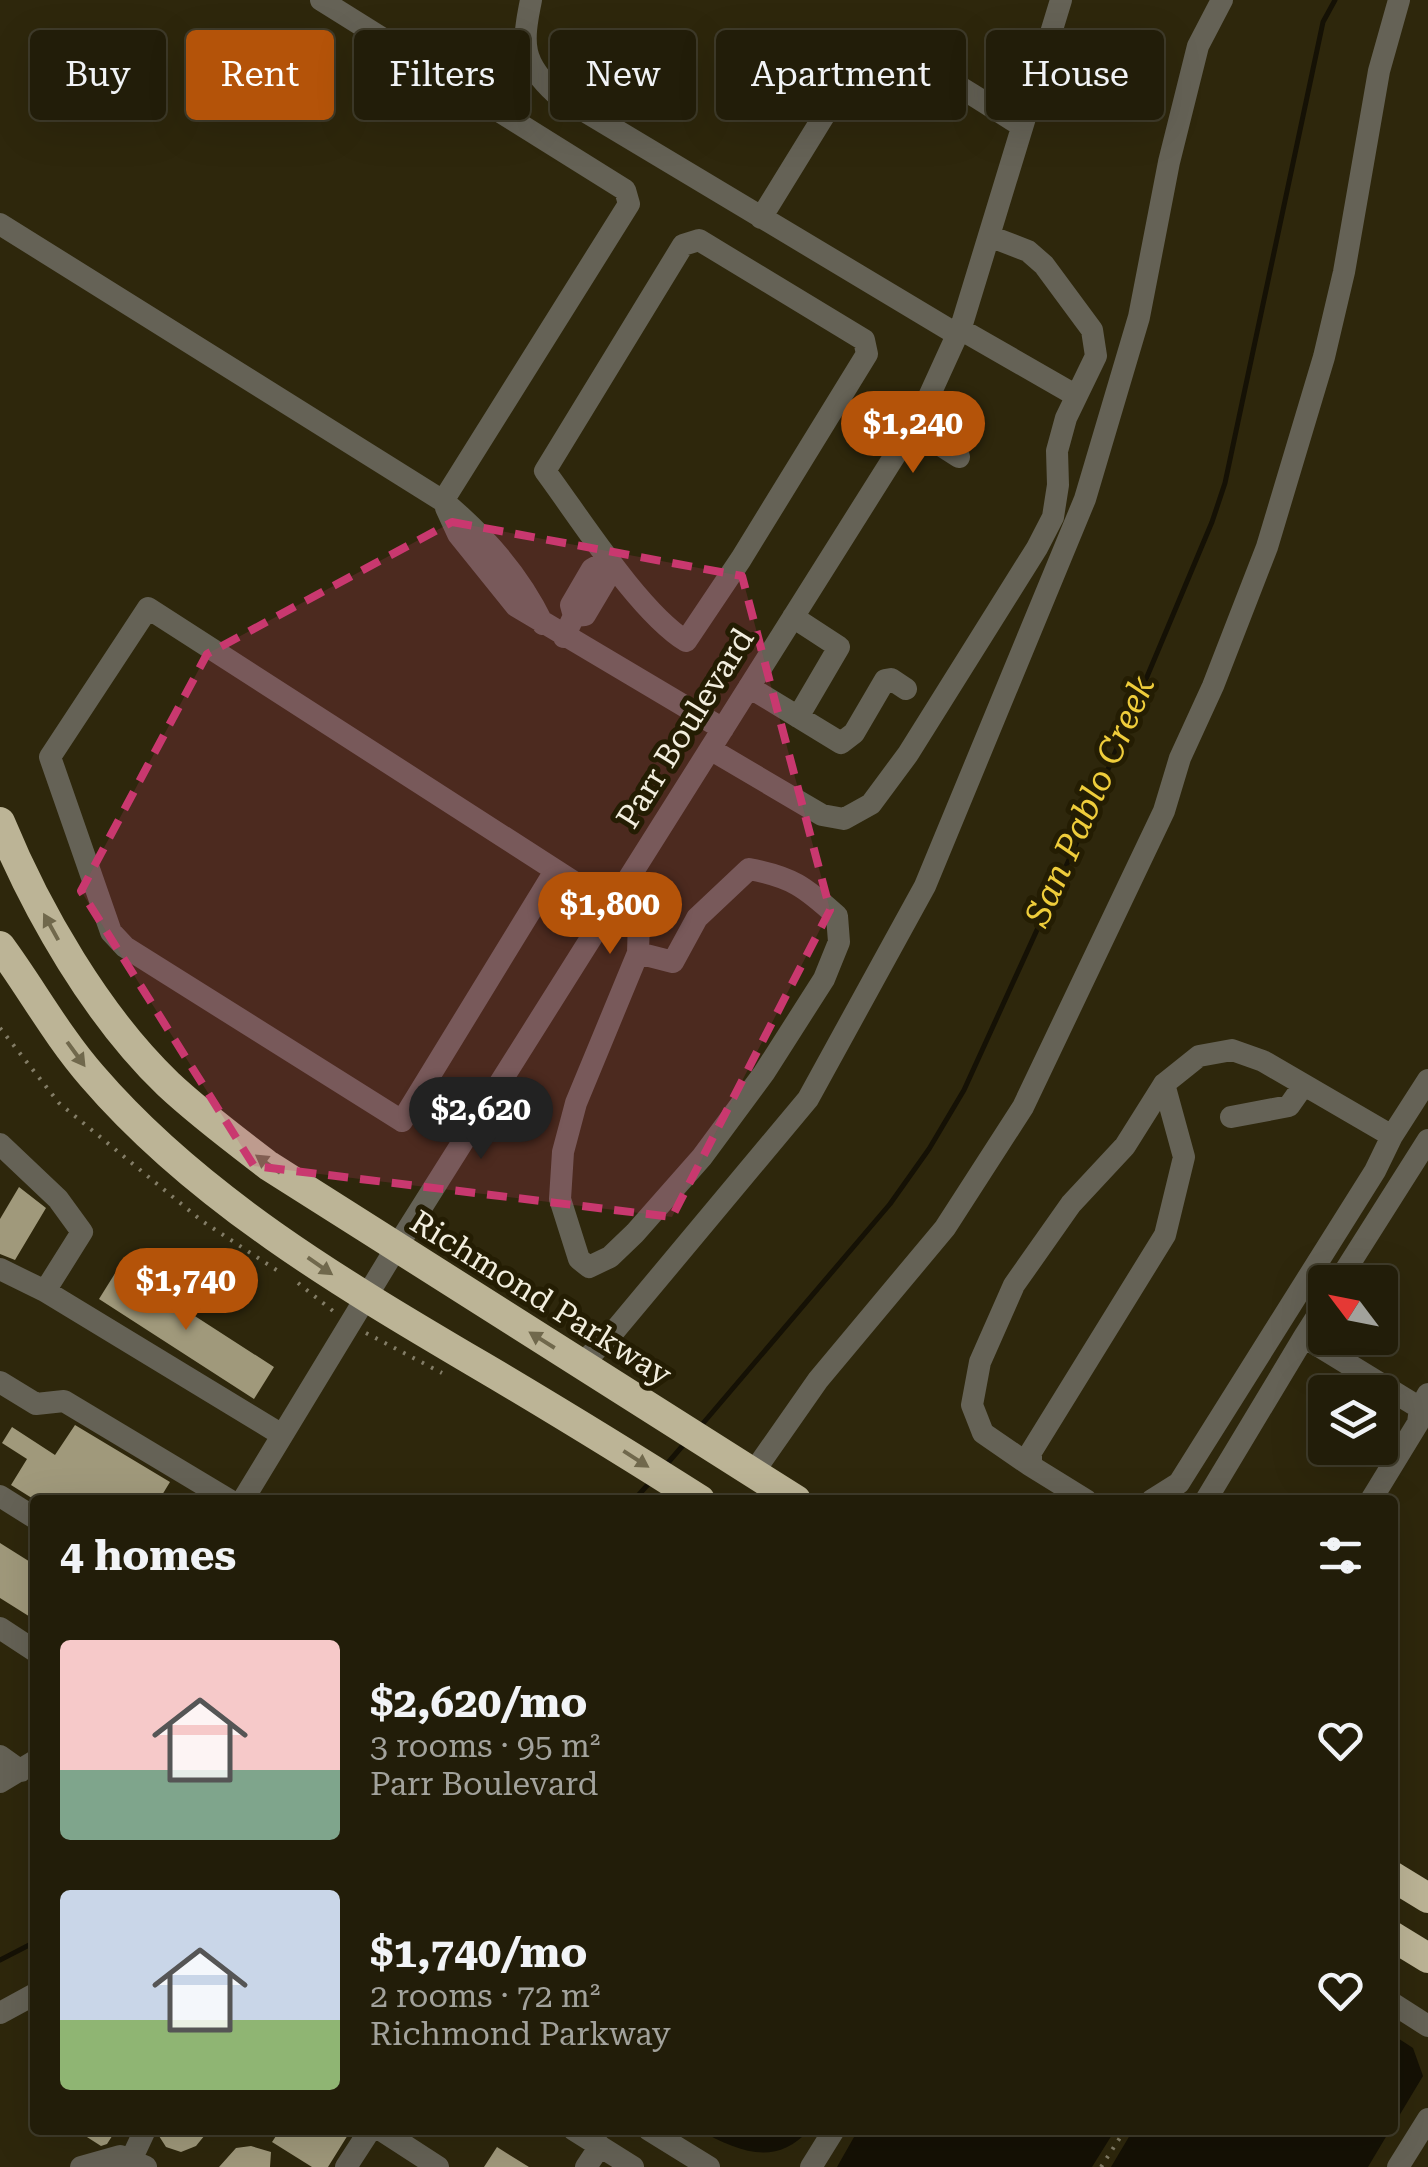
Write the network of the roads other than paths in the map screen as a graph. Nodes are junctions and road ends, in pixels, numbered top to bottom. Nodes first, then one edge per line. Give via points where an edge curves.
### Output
1 (321, 0) edge
2 (531, 0) edge
3 (1061, 0) edge
4 (1222, 0) edge
5 (1399, 0) edge
6 (1022, 126) junction
7 (761, 218) junction
8 (0, 224) edge
9 (988, 236) junction
10 (959, 332) junction
11 (1075, 395) junction
12 (912, 428) junction
13 (959, 457) dead end
14 (442, 500) junction
15 (610, 559) junction
16 (792, 618) junction
17 (569, 626) junction
18 (749, 687) junction
19 (906, 689) dead end
20 (798, 717) junction
21 (723, 728) junction
22 (710, 749) junction
23 (0, 822) edge
24 (555, 871) junction
25 (624, 886) junction
26 (611, 906) junction
27 (0, 946) edge
28 (638, 952) junction
29 (1428, 1080) edge
30 (1164, 1084) junction
31 (1304, 1086) junction
32 (1231, 1117) dead end
33 (1392, 1136) junction
34 (1428, 1140) edge
35 (0, 1144) edge
36 (1421, 1166) edge
37 (396, 1248) junction
38 (1350, 1265) edge
39 (0, 1269) edge
40 (45, 1291) junction
41 (367, 1298) junction
42 (1308, 1330) edge
43 (1304, 1336) junction
44 (582, 1365) junction
45 (0, 1382) edge
46 (1424, 1401) edge
47 (282, 1435) junction
48 (1031, 1466) junction
49 (754, 1473) junction
50 (690, 1494) edge
51 (221, 1495) edge
52 (246, 1495) edge
53 (788, 1495) edge
54 (1078, 1495) edge
55 (1160, 1495) edge
56 (1209, 1495) edge
57 (1374, 1495) edge
58 (0, 1496) edge
59 (30, 1515) edge
60 (0, 1628) edge
61 (30, 1648) edge
62 (0, 1756) edge
63 (28, 1766) edge
64 (0, 1782) edge
65 (1398, 1880) edge
66 (1428, 1898) edge
67 (1398, 1940) edge
68 (1428, 1958) edge
69 (30, 1997) edge
70 (1398, 2007) edge
71 (0, 2013) edge
72 (1428, 2026) edge
73 (1428, 2119) edge
74 (144, 2135) edge
75 (367, 2135) edge
76 (388, 2135) edge
77 (582, 2135) edge
78 (658, 2135) edge
79 (831, 2135) edge
80 (600, 2146) junction
81 (138, 2164) edge
82 (81, 2167) edge
83 (346, 2167) edge
84 (438, 2167) edge
85 (586, 2167) edge
86 (633, 2167) edge
87 (710, 2167) edge
88 (811, 2167) edge
89 (1398, 2167) edge

1 - 14 street via 625,190 629,204
2 - 7 street via 524,36 538,78
3 - 6 street, Parr Boulevard
4 - 44 street via 1198,46 1139,318 1085,499 925,886 808,1099
5 - 49 street via 1379,70 1324,358 1267,547 1164,811 1023,1107 945,1228 818,1380
6 - 7 street via 908,58 862,65 846,80
6 - 9 street, Parr Boulevard
7 - 10 street
8 - 14 street
9 - 10 street, Parr Boulevard
9 - 11 street via 1028,251 1092,330 1096,356
10 - 11 street
10 - 12 street, Parr Boulevard
11 - 22 street via 1058,451 1053,517 871,804 844,819 822,815
12 - 13 street
12 - 16 street, Parr Boulevard
14 - 17 street via 528,592 543,624
15 - 15 street via 670,631 686,640 867,354 864,340 699,240 683,245 545,472
15 - 17 street via 592,570 570,605
16 - 18 street, Parr Boulevard
16 - 20 street via 838,647
17 - 21 street
18 - 20 street
18 - 21 street, Parr Boulevard
19 - 20 street via 885,680 842,743
21 - 22 street, Parr Boulevard
22 - 25 street, Parr Boulevard
37 -> 23 highway, Richmond Parkway via 269,1166 166,1082 60,943
24 - 24 street via 148,608 50,757 111,932 124,947 402,1121
24 - 26 street
25 - 26 street, Parr Boulevard
25 - 28 street via 640,918
26 - 37 street, Parr Boulevard
27 -> 41 highway via 92,1076 155,1140 240,1210
28 - 28 street via 562,1152 560,1199 579,1259 589,1267 610,1258 702,1157 764,1073 840,942 837,916 810,892 783,876 749,869 697,918 673,962
29 - 33 street
30 - 31 street via 1199,1056 1232,1050
30 - 48 street via 1184,1156 1165,1234 1030,1452
30 - 48 street via 1126,1146 1071,1204 1014,1284 980,1362 972,1405 984,1433
31 - 32 street via 1289,1106
31 - 33 street
33 - 55 street via 1178,1483
34 - 36 street
35 - 40 street via 82,1232
36 - 38 street
37 - 41 street, Parr Boulevard
44 -> 37 highway, Richmond Parkway
39 - 40 street
40 - 47 street
41 - 47 street, Parr Boulevard
41 -> 50 highway
42 - 43 street
43 - 46 street
43 - 56 street
44 - 49 highway, Richmond Parkway
45 - 51 street via 36,1404 64,1401
46 - 57 street via 1418,1423
47 - 52 street, Parr Boulevard
48 - 54 street
49 - 53 highway, Richmond Parkway
58 - 59 street
60 - 61 street
62 - 63 street
63 - 64 street
65 - 66 highway
67 - 68 highway
69 - 71 street
70 - 72 street
73 - 89 street
74 - 81 street
75 - 83 street
76 - 84 street
77 - 80 street
78 - 87 street
79 - 88 street
80 - 85 street
80 - 86 street
81 - 82 street via 120,2156

